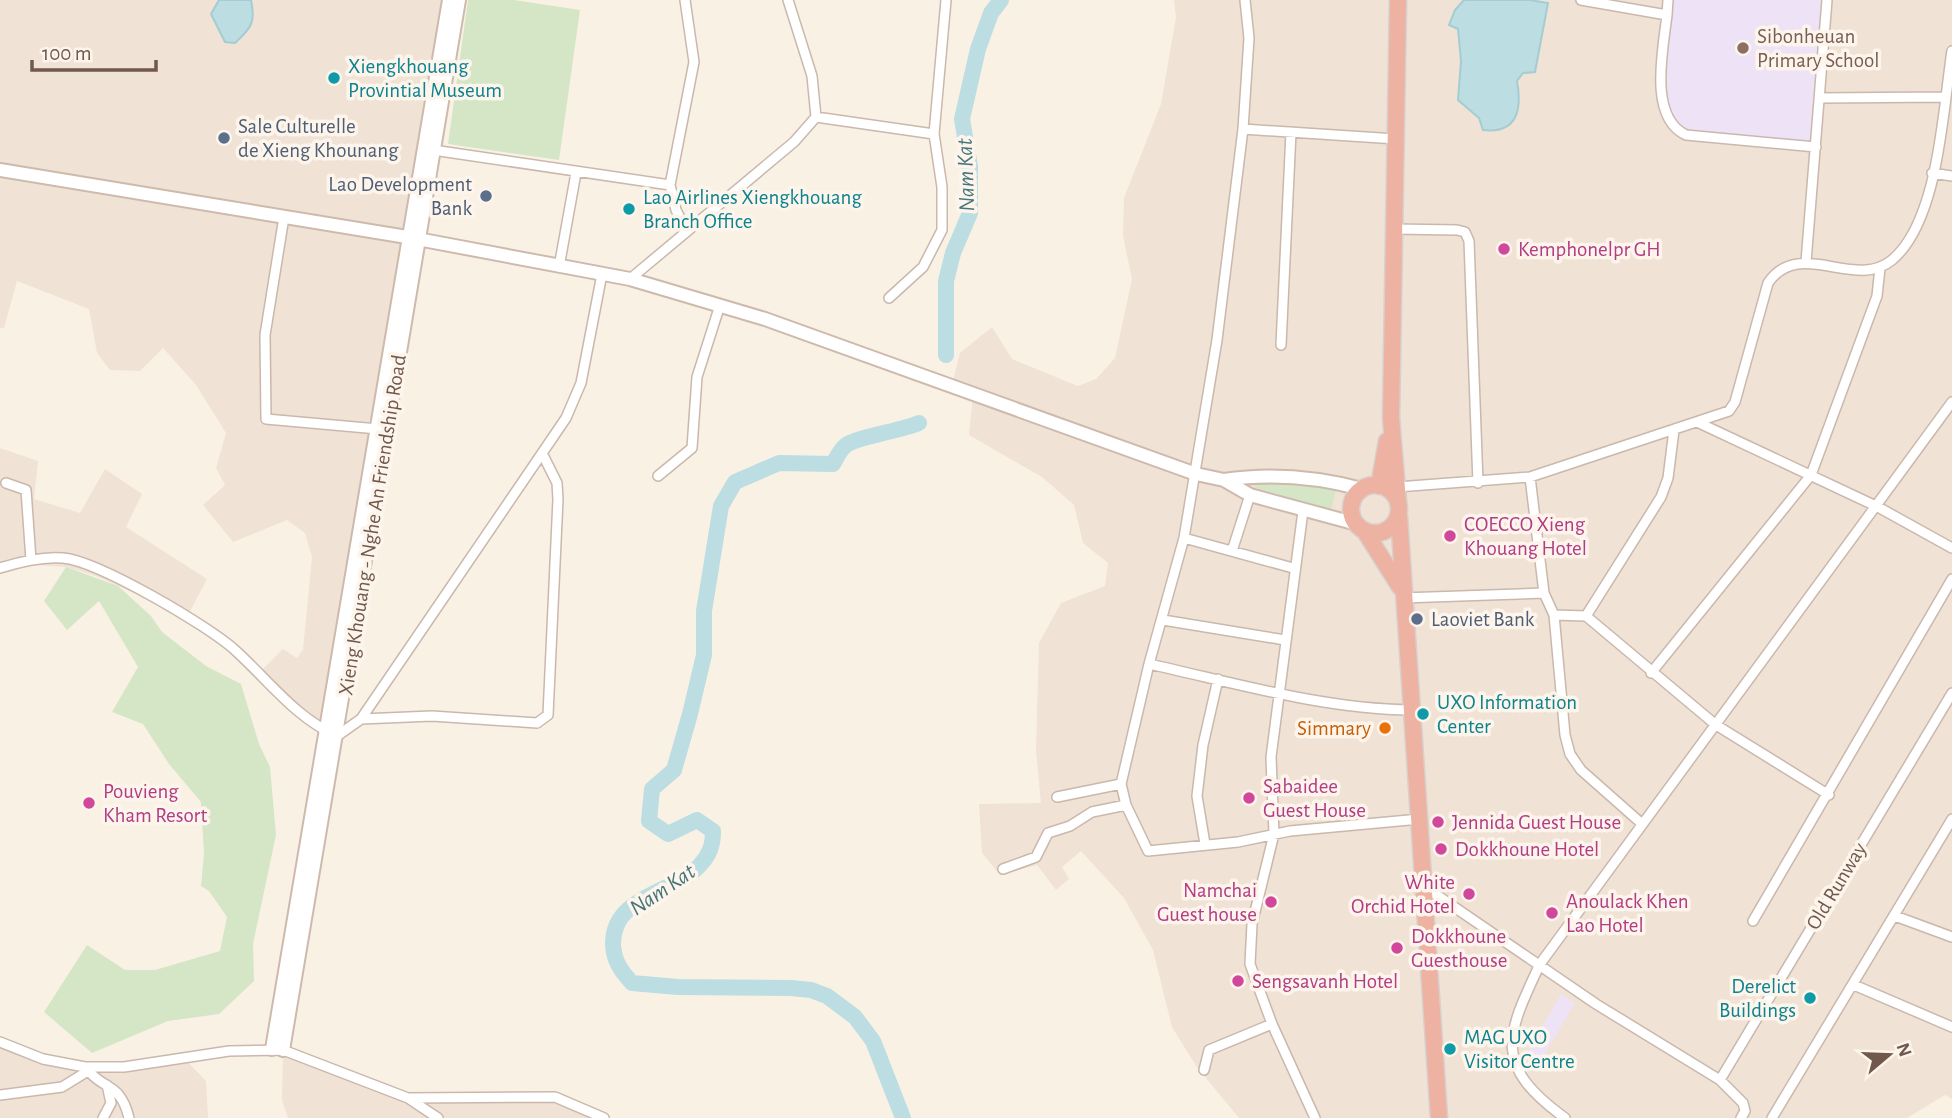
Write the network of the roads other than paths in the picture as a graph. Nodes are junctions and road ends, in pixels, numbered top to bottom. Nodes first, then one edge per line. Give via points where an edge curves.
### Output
1 (449, 0) edge
2 (459, 0) edge
3 (685, 0) edge
4 (788, 0) edge
5 (946, 0) edge
6 (1245, 0) edge
7 (1398, 0) edge
8 (1581, 0) edge
9 (1668, 0) edge
10 (1828, 0) edge
11 (1667, 16) junction
12 (1952, 51) edge
13 (1945, 97) junction
14 (1819, 98) junction
15 (816, 117) junction
16 (1243, 130) junction
17 (1291, 132) junction
18 (934, 134) junction
19 (1396, 139) junction
20 (1816, 147) junction
21 (433, 150) junction
22 (0, 170) edge
23 (576, 173) junction
24 (1932, 173) junction
25 (1952, 176) edge
26 (670, 185) junction
27 (284, 217) junction
28 (1394, 229) junction
29 (686, 230) junction
30 (413, 239) junction
31 (1806, 262) junction
32 (559, 267) junction
33 (1880, 268) junction
34 (601, 274) junction
35 (630, 279) junction
36 (889, 298) dead end
37 (720, 305) junction
38 (1280, 345) dead end
39 (1952, 402) edge
40 (1391, 418) junction
41 (1697, 422) junction
42 (378, 429) junction
43 (1674, 430) junction
44 (542, 453) junction
45 (1196, 474) junction
46 (1811, 475) junction
47 (658, 476) dead end
48 (1530, 477) junction
49 (1224, 481) junction
50 (6, 483) dead end
51 (1478, 483) junction
52 (1379, 485) junction
53 (1362, 489) junction
54 (1250, 495) junction
55 (1398, 501) junction
56 (1878, 507) junction
57 (1303, 511) junction
58 (1360, 527) junction
59 (1184, 538) junction
60 (1952, 548) edge
61 (1232, 551) junction
62 (31, 560) junction
63 (0, 568) edge
64 (1293, 568) junction
65 (1952, 579) edge
66 (1544, 593) junction
67 (1401, 594) junction
68 (1554, 615) junction
69 (1586, 616) junction
70 (1163, 620) junction
71 (1285, 640) junction
72 (1149, 664) junction
73 (1651, 673) junction
74 (1218, 679) junction
75 (1279, 691) junction
76 (1952, 693) edge
77 (1411, 710) junction
78 (361, 719) junction
79 (1716, 725) junction
80 (332, 734) junction
81 (1121, 784) junction
82 (1829, 795) junction
83 (1057, 797) dead end
84 (1126, 805) junction
85 (1420, 819) junction
86 (1952, 819) edge
87 (1641, 823) junction
88 (1274, 834) junction
89 (1205, 844) junction
90 (1003, 869) dead end
91 (1425, 887) junction
92 (1895, 916) junction
93 (1753, 921) dead end
94 (1952, 937) edge
95 (1540, 964) junction
96 (1854, 985) junction
97 (1272, 1024) junction
98 (1952, 1027) edge
99 (0, 1042) edge
100 (277, 1050) junction
101 (87, 1069) junction
102 (1204, 1070) dead end
103 (1720, 1080) junction
104 (107, 1085) junction
105 (0, 1096) edge
106 (408, 1098) junction
107 (103, 1118) edge
108 (129, 1118) edge
109 (438, 1118) edge
110 (604, 1118) edge
111 (1315, 1118) edge
112 (1439, 1118) edge
113 (1566, 1118) edge
114 (1741, 1118) edge
115 (1772, 1118) edge

1 - 30 street, Xieng Khouang - Nghe An Friendship Road
2 - 21 street, Xieng Khouang - Nghe An Friendship Road
3 - 26 street via 694,62
4 - 15 street via 812,76
5 - 18 street
6 - 16 street via 1249,38
7 - 19 highway
8 - 11 street
9 - 11 street
10 - 14 street
11 - 20 street via 1660,80 1670,122 1677,130 1686,135
12 - 13 street
13 - 14 street
13 - 24 street
14 - 20 street
15 - 18 street
15 - 29 street via 794,142
16 - 17 street
16 - 45 street
17 - 19 street
17 - 38 street
18 - 36 street via 942,187 942,230 923,267
19 - 28 highway
20 - 31 street
21 - 23 street
21 - 30 street, Xieng Khouang - Nghe An Friendship Road
22 - 27 street
23 - 26 street
23 - 32 street
24 - 25 street
24 - 33 street via 1914,230 1894,259
26 - 29 street
27 - 30 street
27 - 42 street via 265,335 266,419
28 - 40 highway
28 - 51 street via 1457,230 1465,232 1469,241
29 - 35 street
30 - 32 street
30 - 42 street, Xieng Khouang - Nghe An Friendship Road
30 - 80 street, Xieng Khouang - Nghe An Friendship Road
31 - 33 street
31 - 41 street via 1776,271 1768,283 1735,402 1720,416
32 - 34 street
33 - 46 street via 1877,296
34 - 35 street
34 - 44 street via 581,383 566,418
35 - 37 street
37 - 45 street
37 - 47 street via 697,377 692,448
39 - 56 street
40 - 52 highway
40 - 55 highway
41 - 43 street
41 - 46 street
42 - 80 street, Xieng Khouang - Nghe An Friendship Road
43 - 48 street
43 - 69 street via 1661,497
44 - 78 street
44 - 78 street via 557,483 558,499 548,715 537,723 457,716
45 - 49 street
45 - 59 street
46 - 56 street
46 - 73 street
48 - 51 street
48 - 66 street
49 - 53 street via 1256,475
49 - 54 street
50 - 62 street via 26,490
51 - 55 street
52 - 53 highway
52 - 55 highway
53 - 58 highway via 1352,509
54 - 57 street
54 - 61 street
55 - 58 highway via 1387,531 1375,534
55 - 67 highway
56 - 60 street
56 - 79 street
57 - 58 street
57 - 64 street
58 - 67 highway
59 - 61 street
59 - 70 street
61 - 64 street
62 - 63 street
62 - 80 street via 64,558 98,569 215,632 305,718
64 - 71 street
65 - 82 street
66 - 67 street
66 - 68 street
67 - 77 highway
68 - 69 street
68 - 87 street via 1570,754 1581,770
69 - 73 street
70 - 71 street
70 - 72 street
71 - 75 street
72 - 74 street
72 - 81 street
73 - 79 street
74 - 75 street
74 - 89 street via 1197,796
75 - 77 street via 1372,709
75 - 88 street via 1272,757
76 - 103 street, Old Runway
77 - 85 highway
78 - 80 street
79 - 82 street
79 - 87 street
80 - 100 street, Xieng Khouang - Nghe An Friendship Road
81 - 83 street
81 - 84 street
82 - 93 street
84 - 89 street via 1148,851
84 - 90 street via 1092,812 1048,833 1036,857
85 - 88 street
85 - 91 highway
86 - 92 street
87 - 95 street
88 - 89 street
88 - 97 street via 1250,939 1250,964
91 - 95 street
91 - 112 highway
92 - 94 street
92 - 96 street
95 - 103 street
95 - 113 street via 1515,1017 1510,1039 1514,1063 1537,1094
96 - 98 street
96 - 115 street
97 - 102 street via 1209,1051
97 - 111 street
99 - 101 street
100 - 101 street via 229,1051
100 - 106 street
101 - 104 street
101 - 105 street via 62,1087
103 - 114 street via 1743,1102
104 - 107 street via 111,1102
104 - 108 street via 118,1090
106 - 109 street
106 - 110 street via 555,1097

